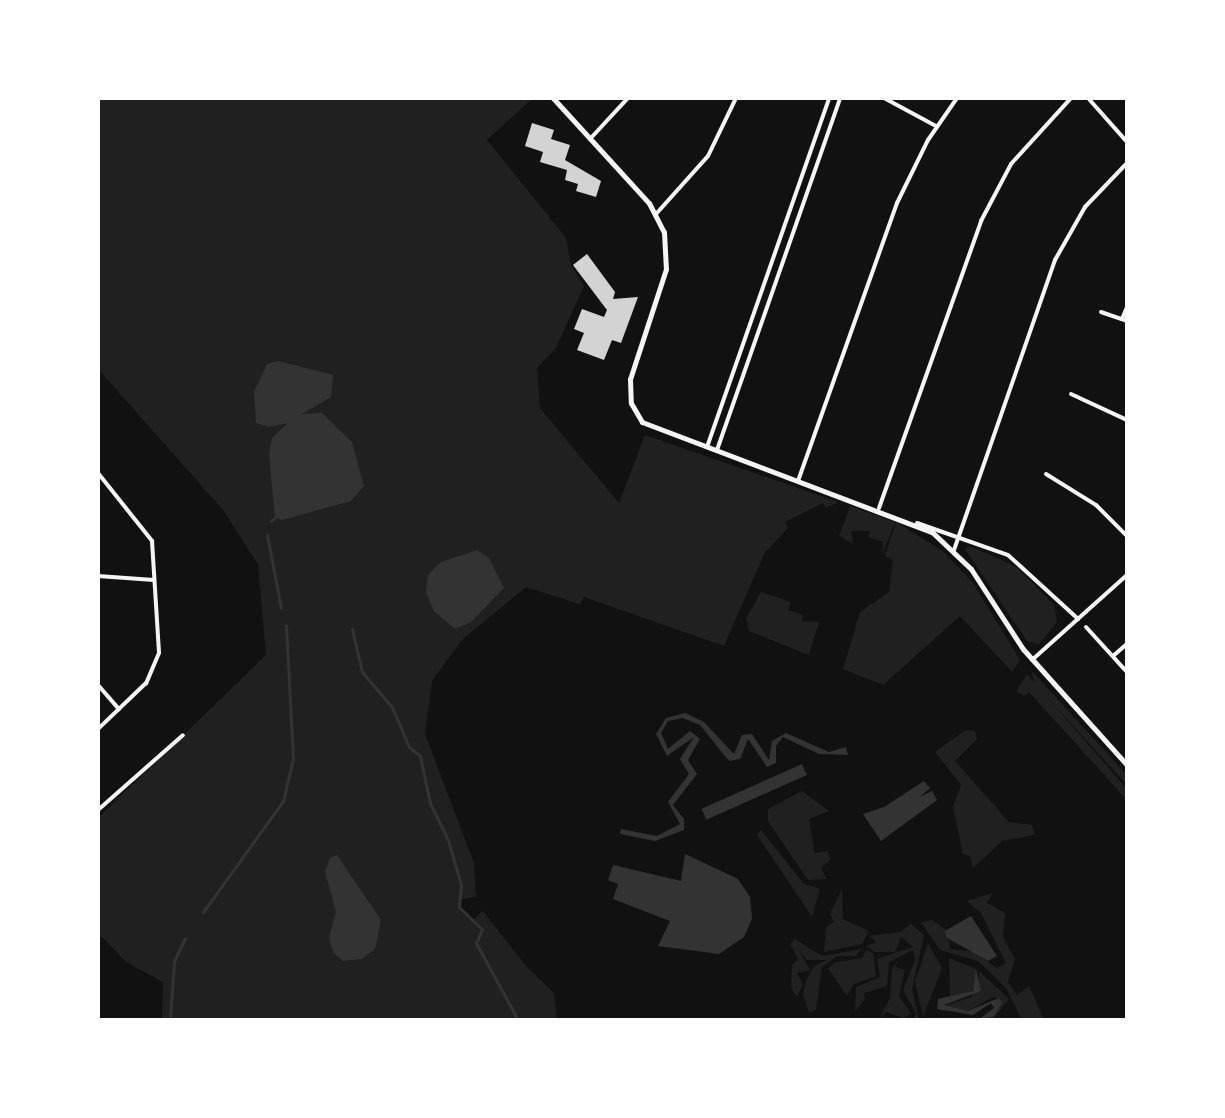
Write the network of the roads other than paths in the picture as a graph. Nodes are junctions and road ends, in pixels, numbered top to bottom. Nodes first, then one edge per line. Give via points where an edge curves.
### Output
1 (553, 98) edge
2 (628, 98) edge
3 (736, 98) edge
4 (829, 98) edge
5 (840, 98) edge
6 (884, 98) edge
7 (957, 98) edge
8 (1071, 98) edge
9 (1088, 98) edge
10 (936, 126) junction
11 (590, 139) junction
12 (1127, 142) edge
13 (1127, 163) edge
14 (796, 193) junction
15 (806, 197) junction
16 (656, 214) junction
17 (760, 295) junction
18 (770, 299) junction
19 (1127, 307) edge
20 (1101, 312) dead end
21 (1125, 320) edge
22 (1071, 394) dead end
23 (1127, 420) edge
24 (707, 449) junction
25 (717, 452) junction
26 (98, 473) edge
27 (1046, 474) dead end
28 (798, 481) junction
29 (879, 508) junction
30 (917, 523) junction
31 (1127, 536) edge
32 (959, 537) junction
33 (954, 550) junction
34 (1127, 575) edge
35 (98, 576) edge
36 (154, 580) junction
37 (1078, 619) junction
38 (1086, 627) dead end
39 (1127, 644) edge
40 (1113, 656) junction
41 (1032, 660) junction
42 (1127, 672) edge
43 (98, 685) edge
44 (119, 709) junction
45 (98, 729) edge
46 (183, 735) dead end
47 (1127, 765) edge
48 (98, 810) edge

1 - 11 street
2 - 11 street
3 - 16 street via 708,156
4 - 14 street
5 - 15 street
6 - 10 street
7 - 10 street
8 - 29 street via 1011,164 981,221
9 - 12 street
10 - 28 street via 897,203
11 - 16 street
13 - 32 street via 1085,207 1055,260
14 - 15 street
14 - 17 street
15 - 18 street
16 - 24 street via 667,244 666,269 632,370 631,403 647,427
17 - 18 street
17 - 24 street
18 - 25 street
19 - 21 street
20 - 21 street
22 - 23 street
24 - 25 street
25 - 28 street
26 - 36 street via 148,532
27 - 31 street via 1096,505
28 - 29 street
29 - 30 street
30 - 32 street
30 - 33 street
32 - 33 street
32 - 37 street via 1025,566
33 - 41 street via 981,581
34 - 37 street
35 - 36 street
36 - 44 street via 156,665
37 - 41 street
38 - 40 street
39 - 40 street
40 - 42 street
41 - 47 street
43 - 44 street
44 - 45 street
46 - 48 street

